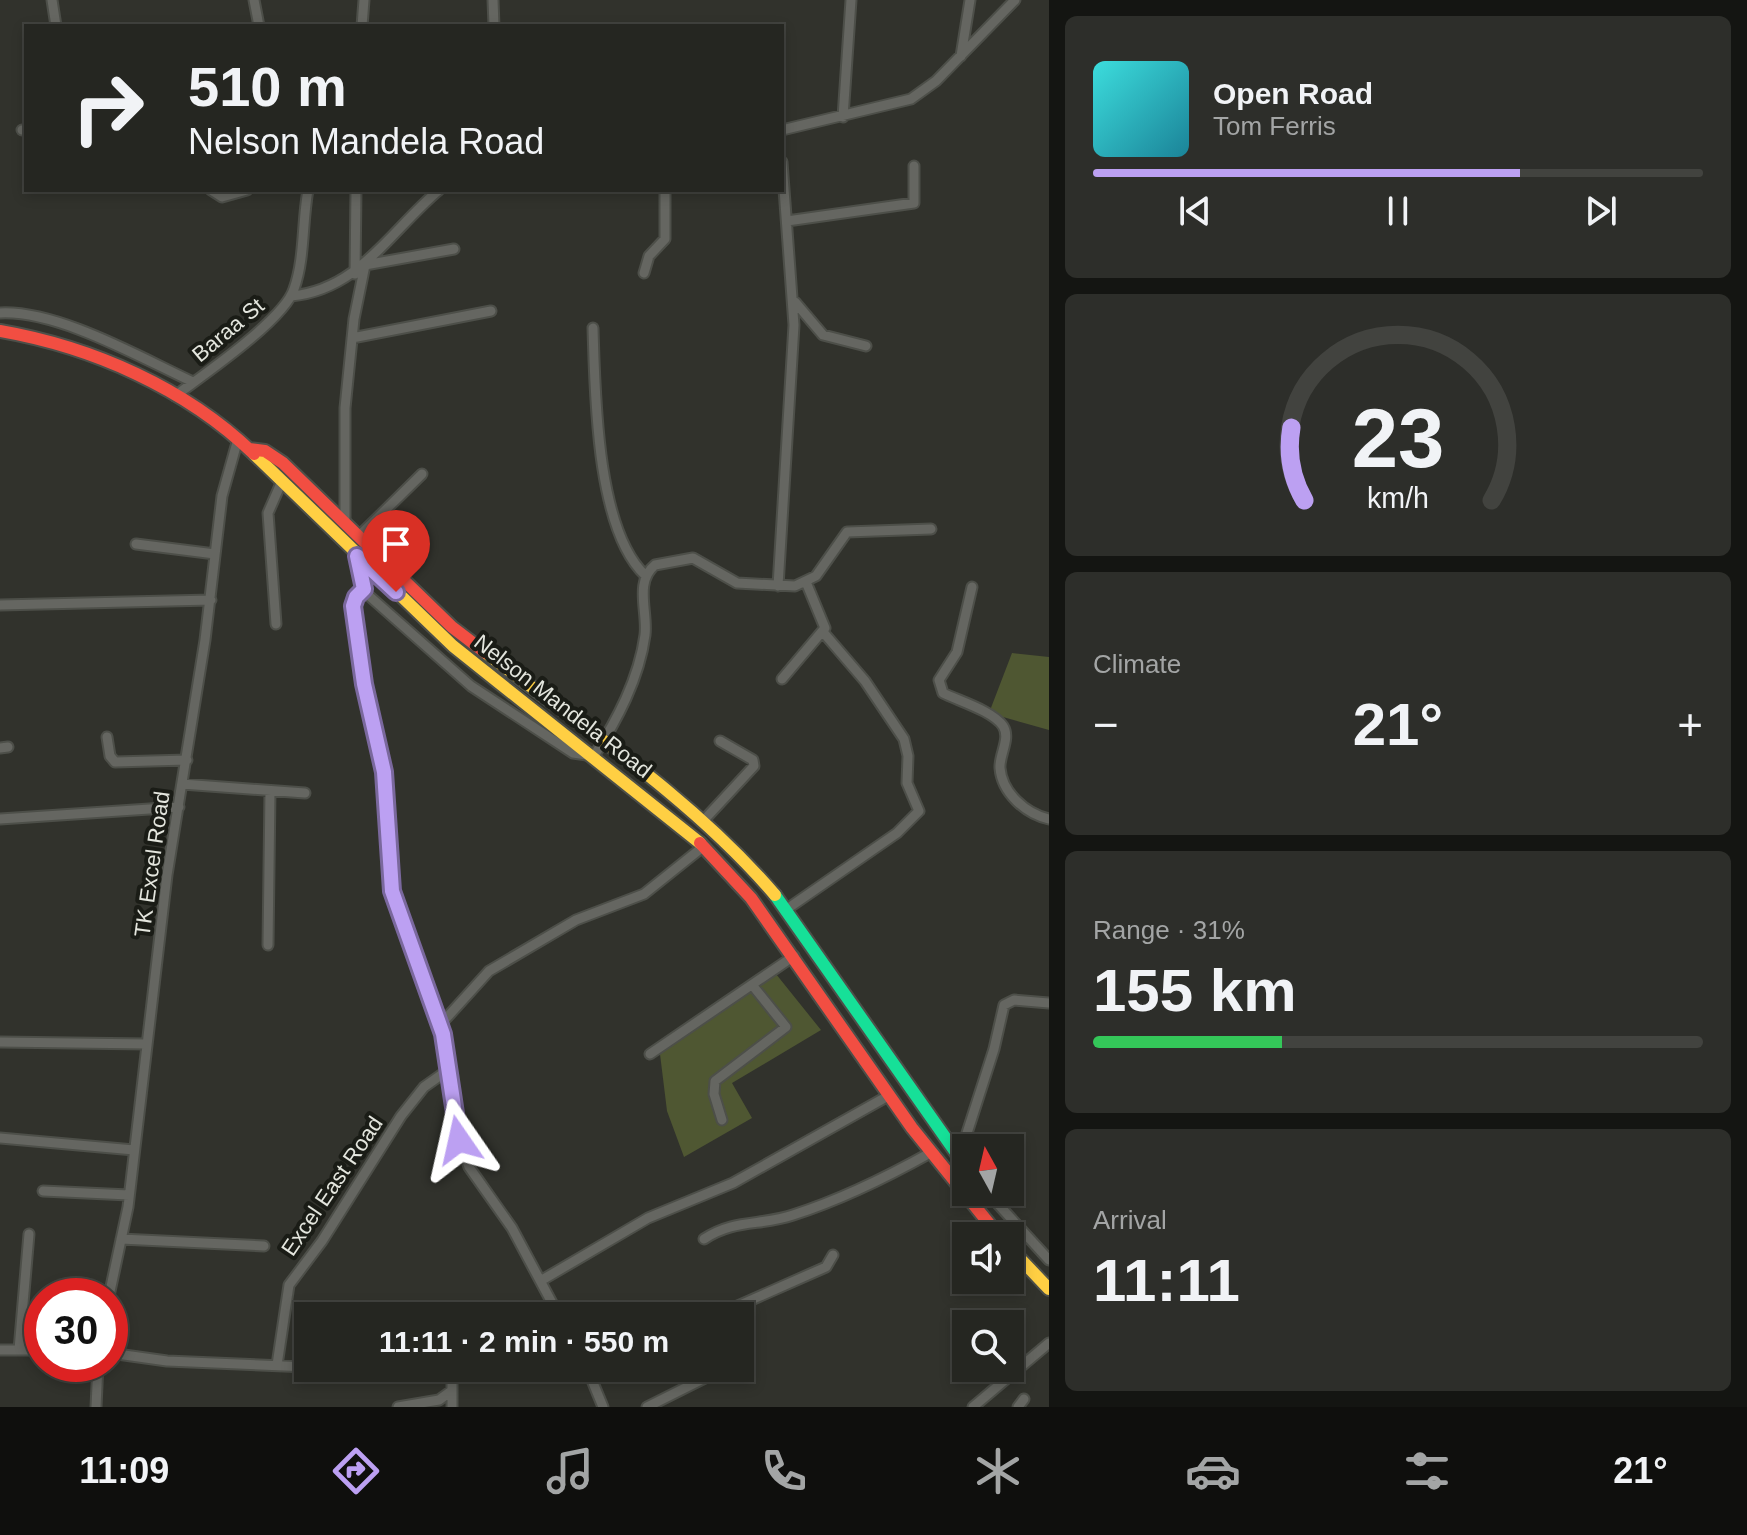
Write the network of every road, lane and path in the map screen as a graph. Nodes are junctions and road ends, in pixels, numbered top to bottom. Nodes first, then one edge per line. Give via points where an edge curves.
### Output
1 (52, 0) edge
2 (254, 0) edge
3 (364, 0) edge
4 (493, 0) edge
5 (851, 0) edge
6 (970, 0) edge
7 (1015, 0) edge
8 (56, 24) edge
9 (259, 24) edge
10 (362, 24) edge
11 (494, 24) edge
12 (961, 56) junction
13 (843, 117) junction
14 (784, 130) edge
15 (914, 166) dead end
16 (784, 186) edge
17 (214, 192) edge
18 (240, 192) edge
19 (308, 192) edge
20 (356, 192) edge
21 (437, 192) edge
22 (665, 192) edge
23 (787, 221) junction
24 (454, 249) dead end
25 (365, 265) junction
26 (644, 273) dead end
27 (355, 274) junction
28 (291, 296) junction
29 (793, 299) junction
30 (491, 311) dead end
31 (0, 313) edge
32 (593, 328) dead end
33 (0, 331) edge
34 (352, 338) junction
35 (866, 346) dead end
36 (193, 382) junction
37 (175, 396) junction
38 (238, 439) junction
39 (249, 449) junction
40 (422, 474) dead end
41 (282, 481) junction
42 (345, 520) junction
43 (931, 529) dead end
44 (360, 535) junction
45 (136, 544) dead end
46 (215, 554) junction
47 (357, 556) junction
48 (645, 575) junction
49 (806, 582) junction
50 (778, 586) junction
51 (972, 587) dead end
52 (364, 589) junction
53 (211, 600) junction
54 (0, 605) edge
55 (276, 624) dead end
56 (823, 632) junction
57 (782, 679) dead end
58 (107, 737) dead end
59 (720, 741) dead end
60 (603, 743) junction
61 (594, 756) junction
62 (187, 760) junction
63 (182, 784) junction
64 (270, 791) junction
65 (305, 793) dead end
66 (179, 807) junction
67 (0, 819) edge
68 (1049, 819) edge
69 (704, 820) junction
70 (704, 846) junction
71 (787, 909) junction
72 (268, 945) dead end
73 (794, 956) junction
74 (753, 986) junction
75 (1049, 1003) edge
76 (441, 1024) junction
77 (0, 1042) edge
78 (147, 1044) junction
79 (650, 1054) dead end
80 (448, 1070) junction
81 (888, 1096) junction
82 (722, 1120) dead end
83 (970, 1134) edge
84 (0, 1138) edge
85 (952, 1149) edge
86 (134, 1150) junction
87 (930, 1153) junction
88 (43, 1191) dead end
89 (129, 1195) junction
90 (1000, 1206) edge
91 (987, 1222) edge
92 (29, 1234) dead end
93 (121, 1239) junction
94 (704, 1239) dead end
95 (264, 1246) dead end
96 (833, 1255) dead end
97 (1048, 1256) edge
98 (1024, 1263) edge
99 (113, 1278) edge
100 (542, 1280) junction
101 (1049, 1289) edge
102 (552, 1302) edge
103 (747, 1302) edge
104 (1049, 1343) edge
105 (0, 1350) edge
106 (19, 1350) junction
107 (24, 1350) edge
108 (128, 1355) edge
109 (277, 1365) junction
110 (294, 1366) edge
111 (97, 1382) edge
112 (451, 1382) edge
113 (595, 1382) edge
114 (697, 1382) edge
115 (450, 1392) junction
116 (96, 1407) edge
117 (398, 1407) edge
118 (452, 1407) edge
119 (603, 1407) edge
120 (647, 1407) edge
121 (973, 1407) edge

1 - 8 street
2 - 9 street
3 - 10 street
4 - 11 street
5 - 13 street
6 - 12 street
7 - 12 street
12 - 13 street via 911,99
13 - 14 street
15 - 23 street via 914,203
16 - 23 street
17 - 18 street via 222,197
19 - 28 street, Baraa St
20 - 27 street
21 - 25 street
22 - 26 street via 665,239 649,256
23 - 29 street
24 - 25 street
25 - 27 street
25 - 34 street
27 - 28 street
28 - 36 street, Baraa St
29 - 35 street via 823,335
29 - 50 street
30 - 34 street
31 - 36 street via 50,321
32 - 48 street via 605,479 628,551
33 - 37 main road, Nelson Mandela Road via 77,347
34 - 42 street
36 - 37 street, Baraa St
37 - 38 main road, Nelson Mandela Road
38 - 39 main road, Nelson Mandela Road
38 - 46 street, TK Excel Road via 226,474
39 - 41 main road, Nelson Mandela Road
39 - 42 main road via 265,451 283,463
40 - 44 street
41 - 47 main road, Nelson Mandela Road
41 - 55 street via 268,513
42 - 44 main road
43 - 49 street via 847,532 820,572
44 - 60 main road via 452,627
45 - 46 street
46 - 53 street, TK Excel Road
47 - 52 street
47 - 61 main road, Nelson Mandela Road via 453,646
48 - 50 street via 655,565 693,558 737,583
48 - 60 street via 645,636 637,669
49 - 50 street
49 - 56 street via 824,621
51 - 68 street via 957,652 939,687 999,722 1006,734 1000,767 1006,787 1032,813
52 - 61 street via 486,699 573,753
52 - 76 street via 353,606 384,772 392,891
53 - 54 street
53 - 62 street, TK Excel Road
56 - 57 street
56 - 71 street via 904,739 907,783 919,811 897,833
58 - 62 street via 115,762
59 - 69 street via 753,760 754,766
60 - 61 street
60 - 69 main road
61 - 70 main road, Nelson Mandela Road
62 - 63 street, TK Excel Road
63 - 64 street
63 - 66 street, TK Excel Road
64 - 65 street
64 - 72 street
66 - 67 street
66 - 78 street, TK Excel Road
69 - 71 main road
70 - 73 main road, Nelson Mandela Road
70 - 76 street via 644,894 576,920 489,971
71 - 85 main road
73 - 74 street
73 - 81 main road, Nelson Mandela Road
74 - 79 street
74 - 82 street via 786,1027 715,1081
75 - 83 street via 1014,1000 1004,1005
76 - 80 street
77 - 78 street
78 - 86 street, TK Excel Road
80 - 100 street via 469,1167
80 - 109 street, Excel East Road via 424,1087 401,1116 322,1241 294,1273
81 - 87 main road, Nelson Mandela Road
81 - 100 street via 733,1183 648,1218
84 - 86 street
86 - 89 street, TK Excel Road
87 - 91 main road, Nelson Mandela Road
87 - 94 street via 800,1213 729,1224
88 - 89 street
89 - 93 street, TK Excel Road
90 - 97 street
92 - 106 street
93 - 95 street
93 - 99 street, TK Excel Road
96 - 103 street via 826,1267
98 - 101 main road
100 - 102 street
104 - 121 street
105 - 106 street
106 - 107 street
108 - 109 street
109 - 110 street
111 - 116 street
112 - 115 street
113 - 119 street
114 - 120 street
115 - 117 street via 439,1400
115 - 118 street

